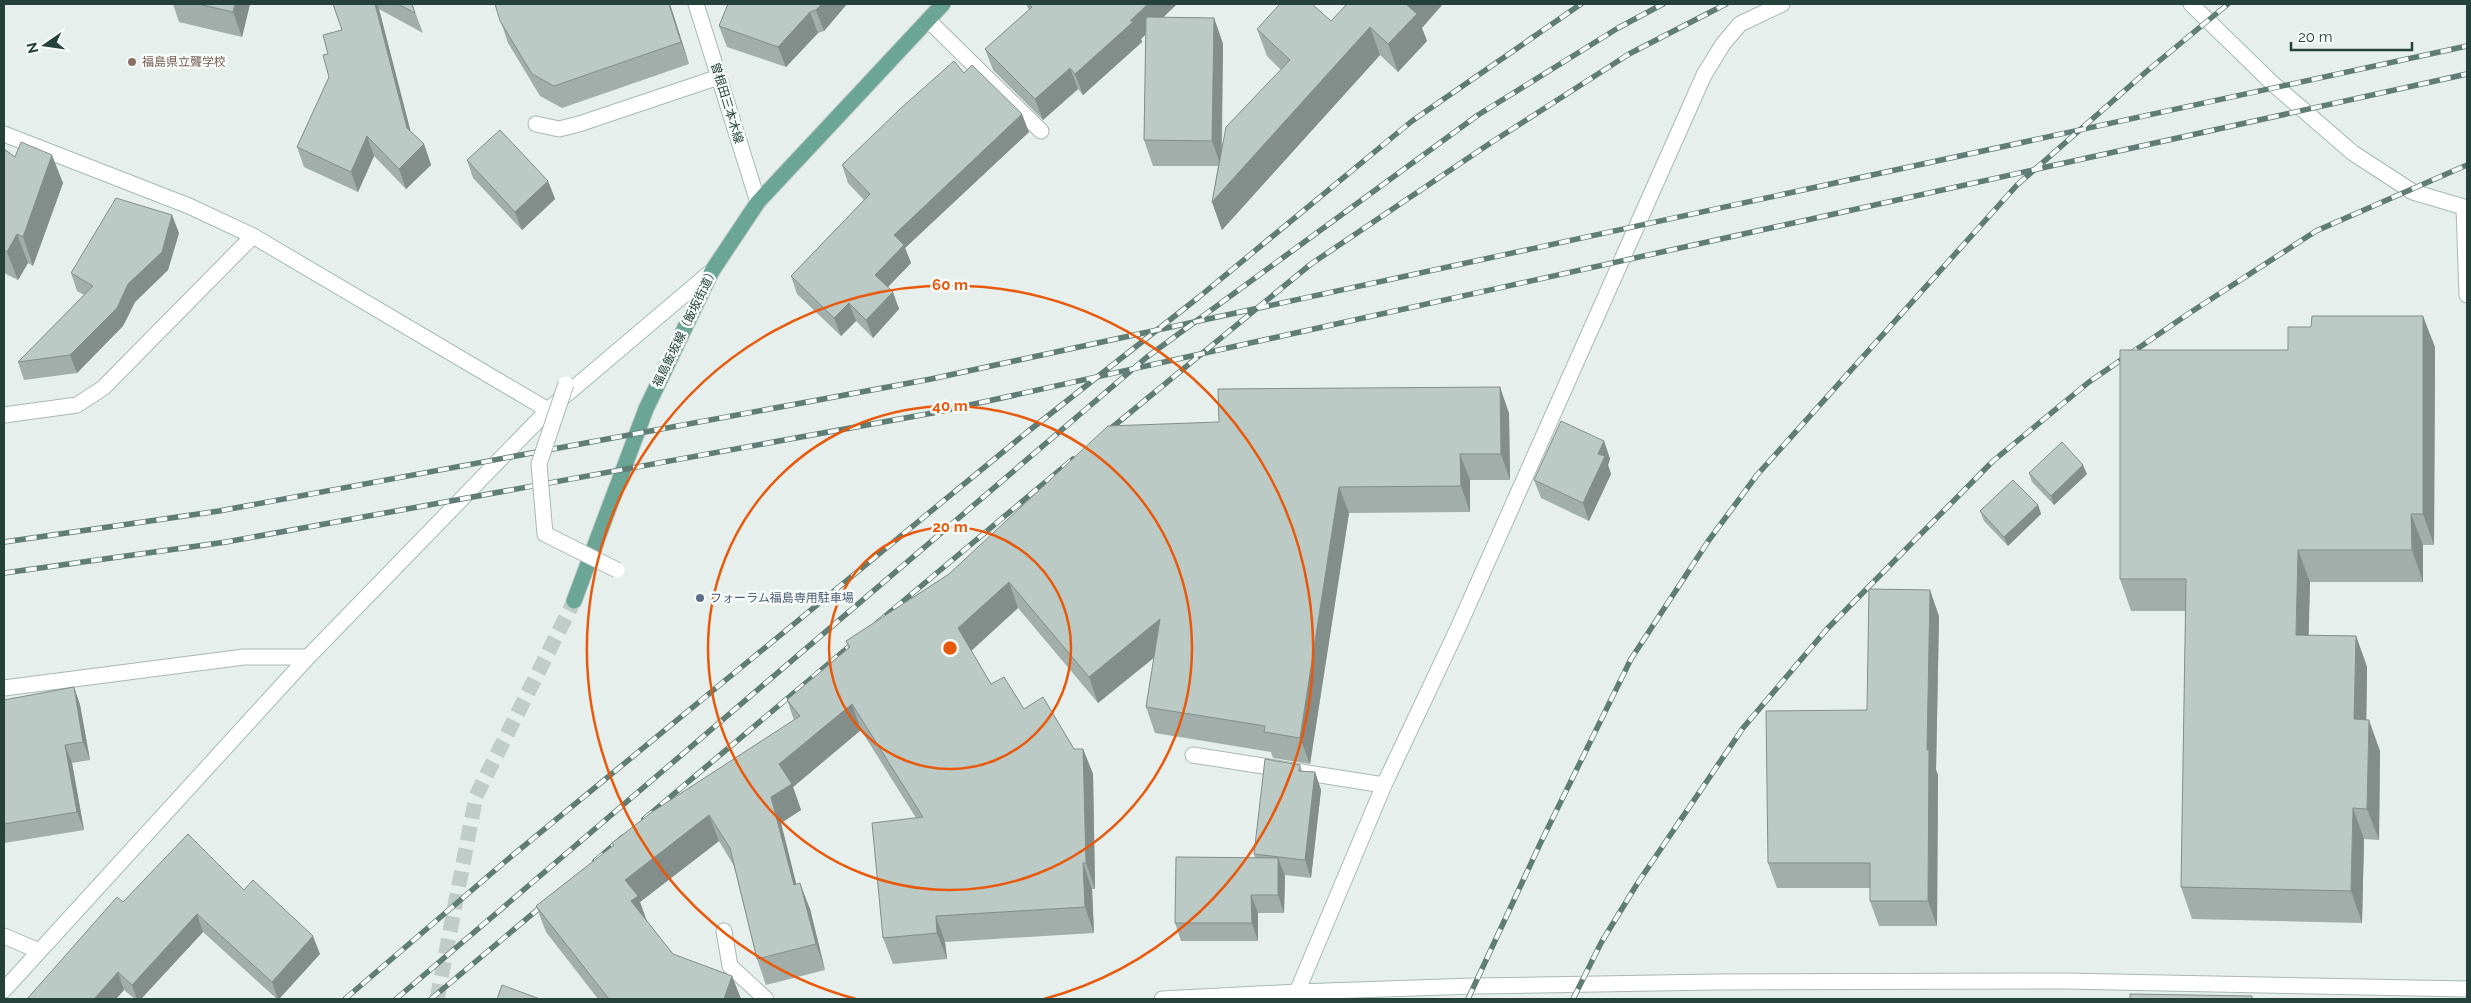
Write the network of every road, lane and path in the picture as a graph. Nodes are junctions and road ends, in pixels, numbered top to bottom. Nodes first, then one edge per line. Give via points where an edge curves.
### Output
1 (696, 4) edge
2 (943, 4) edge
3 (1782, 4) edge
4 (2190, 4) edge
5 (928, 20) junction
6 (719, 77) junction
7 (536, 124) dead end
8 (1041, 131) dead end
9 (4, 134) edge
10 (758, 202) junction
11 (2466, 208) edge
12 (253, 236) junction
13 (712, 271) junction
14 (2467, 295) edge
15 (566, 384) dead end
16 (548, 410) junction
17 (4, 415) edge
18 (617, 570) dead end
19 (574, 601) tunnel mouth
20 (308, 657) junction
21 (4, 688) edge
22 (1192, 755) dead end
23 (1384, 785) junction
24 (724, 931) dead end
25 (4, 936) edge
26 (39, 951) junction
27 (2467, 989) edge
28 (4, 990) edge
29 (1298, 992) junction
30 (766, 999) edge
31 (1162, 999) edge

1 - 6 street, 曽根田三本木線
2 - 5 main road, 福島飯坂線（飯坂街道）
3 - 23 street via 1740,24 1704,75 1458,628
4 - 11 street via 2272,83 2353,153 2413,192
5 - 8 street
5 - 10 main road, 福島飯坂線（飯坂街道）
6 - 7 street via 579,124 559,128
6 - 10 street, 曽根田三本木線
9 - 12 street via 189,206
10 - 13 main road, 福島飯坂線（飯坂街道）
11 - 14 street
12 - 16 street
12 - 17 street via 103,388 77,405
13 - 16 street
13 - 19 main road, 福島飯坂線（飯坂街道） via 646,409
15 - 18 street, bridge via 539,464 545,534
16 - 20 street
20 - 21 street via 244,657
20 - 26 street
22 - 23 street
23 - 29 street
24 - 30 street via 730,966
25 - 26 street
26 - 28 street
27 - 29 street via 2065,982 1715,982
29 - 31 street

